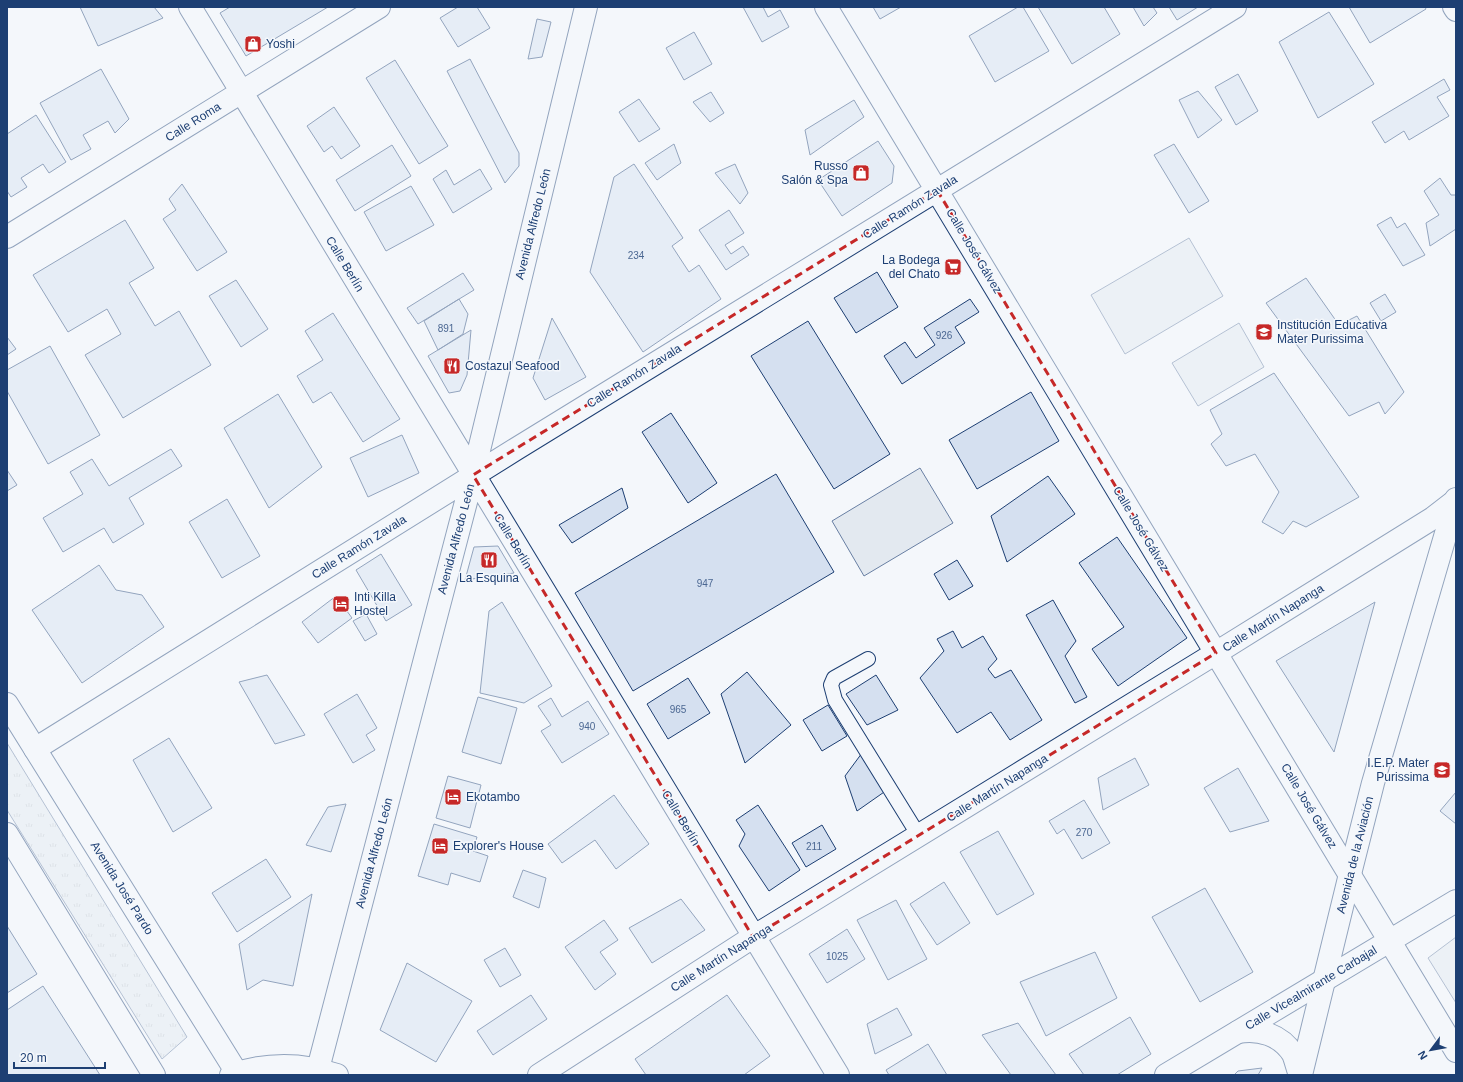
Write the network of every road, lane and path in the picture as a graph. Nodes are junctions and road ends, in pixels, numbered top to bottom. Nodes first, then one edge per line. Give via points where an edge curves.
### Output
1 (190, 7) edge
2 (379, 7) edge
3 (586, 7) edge
4 (826, 7) edge
5 (1235, 7) edge
6 (1454, 7) edge
7 (1456, 10) edge
8 (241, 92) junction
9 (937, 190) junction
10 (7, 236) edge
11 (473, 475) junction
12 (1456, 500) edge
13 (1216, 653) junction
14 (868, 659) dead end
15 (7, 704) edge
16 (35, 749) junction
17 (7, 834) edge
18 (919, 836) junction
19 (1350, 874) junction
20 (1456, 901) edge
21 (754, 937) junction
22 (1390, 941) junction
23 (1324, 981) junction
24 (1238, 1032) junction
25 (1456, 1051) edge
26 (328, 1072) edge
27 (234, 1074) edge
28 (154, 1075) edge
29 (539, 1075) edge
30 (838, 1075) edge
31 (1166, 1075) edge
32 (1301, 1075) edge

1 - 8 street, Calle Berlín
2 - 8 street, Calle Roma
3 - 11 street, Avenida Alfredo León
4 - 9 street, Calle José Gálvez
5 - 9 street, Calle Ramón Zavala
6 - 7 street
8 - 10 street, Calle Roma
8 - 11 street, Calle Berlín
9 - 11 street, Calle Ramón Zavala
9 - 13 street, Calle José Gálvez
11 - 16 street, Calle Ramón Zavala
11 - 21 street, Calle Berlín
11 - 26 street, Avenida Alfredo León
12 - 13 street, Calle Martín Napanga via 1433,518
12 - 19 street, Avenida de la Aviación via 1373,782
13 - 18 street, Calle Martín Napanga
13 - 19 street, Calle José Gálvez
14 - 18 lane via 834,678 831,685 835,700
15 - 16 street, Avenida José Pardo
16 - 27 street, Avenida José Pardo
17 - 28 street
18 - 21 street, Calle Martín Napanga
19 - 22 street, Calle José Gálvez
19 - 23 street, Avenida de la Aviación
20 - 22 street, Calle Vicealmirante Carbajal
21 - 29 street, Calle Martín Napanga
21 - 30 street, Calle Berlín
22 - 23 street, Calle Vicealmirante Carbajal
22 - 25 street, Calle José Gálvez
23 - 24 street, Calle Vicealmirante Carbajal
23 - 32 street, Avenida de la Aviación
24 - 31 street, Calle Vicealmirante Carbajal
24 - 32 street via 1262,1031 1282,1042 1293,1054
26 - 27 street via 277,1066

